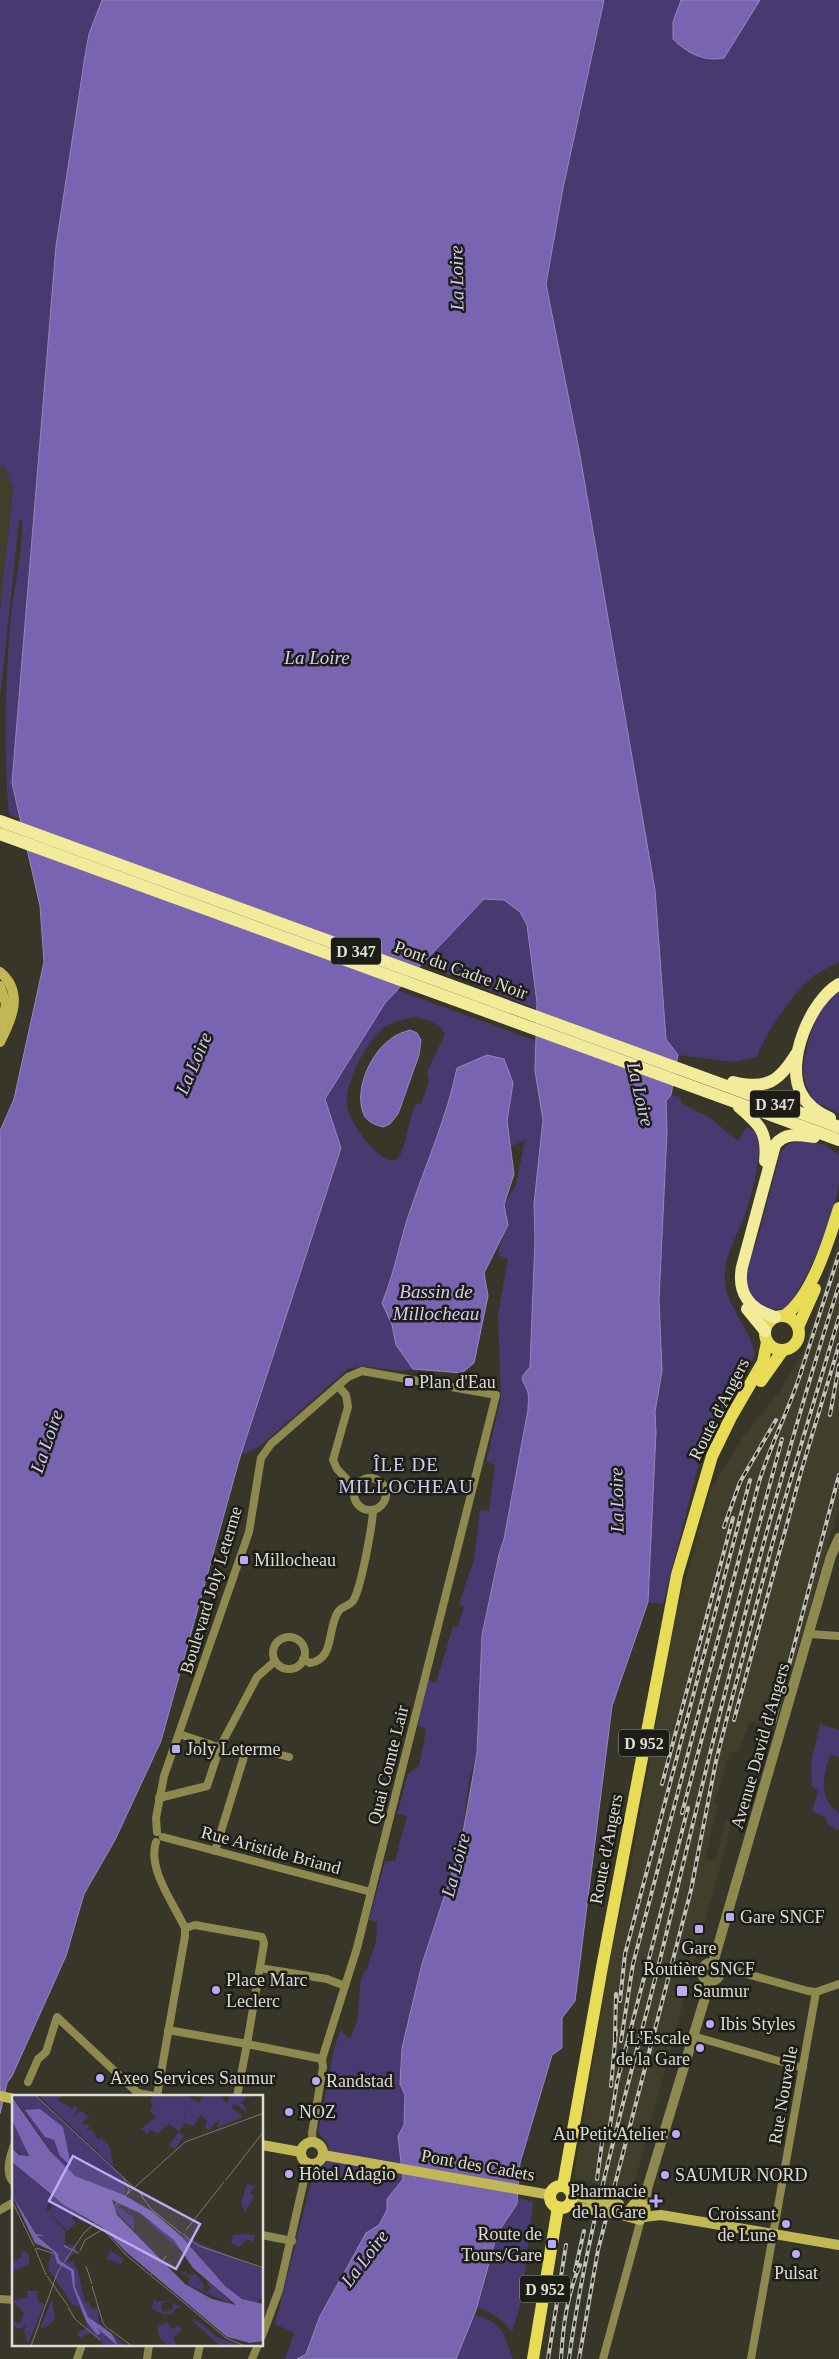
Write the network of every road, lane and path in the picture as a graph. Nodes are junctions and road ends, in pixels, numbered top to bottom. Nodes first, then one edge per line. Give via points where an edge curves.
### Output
1 (0, 821) edge
2 (0, 834) edge
3 (0, 972) edge
4 (839, 984) edge
5 (0, 986) edge
6 (0, 1032) edge
7 (0, 1042) edge
8 (800, 1047) junction
9 (711, 1083) junction
10 (731, 1101) junction
11 (839, 1121) edge
12 (839, 1127) edge
13 (839, 1141) edge
14 (839, 1208) edge
15 (839, 1229) edge
16 (780, 1317) junction
17 (798, 1327) junction
18 (766, 1336) junction
19 (783, 1350) junction
20 (338, 1386) junction
21 (496, 1395) joint
22 (355, 1488) junction
23 (373, 1511) junction
24 (692, 1520) junction
25 (839, 1538) edge
26 (809, 1634) junction
27 (839, 1636) edge
28 (303, 1659) junction
29 (275, 1660) junction
30 (179, 1734) junction
31 (218, 1747) junction
32 (289, 1757) dead end
33 (159, 1798) junction
34 (160, 1834) junction
35 (215, 1851) junction
36 (370, 1892) junction
37 (185, 1928) junction
38 (716, 1966) junction
39 (260, 1968) junction
40 (710, 1981) junction
41 (839, 1984) edge
42 (345, 1986) junction
43 (816, 1992) junction
44 (168, 2030) junction
45 (693, 2036) junction
46 (247, 2044) junction
47 (322, 2059) junction
48 (803, 2068) junction
49 (28, 2082) dead end
50 (149, 2095) edge
51 (155, 2095) edge
52 (237, 2095) edge
53 (0, 2096) edge
54 (12, 2098) edge
55 (313, 2143) junction
56 (264, 2144) edge
57 (12, 2152) edge
58 (301, 2152) junction
59 (323, 2155) junction
60 (308, 2163) junction
61 (12, 2181) edge
62 (567, 2188) junction
63 (545, 2193) junction
64 (12, 2203) edge
65 (588, 2204) junction
66 (563, 2206) junction
67 (0, 2210) edge
68 (639, 2212) junction
69 (773, 2233) junction
70 (264, 2235) edge
71 (292, 2241) junction
72 (839, 2245) edge
73 (266, 2318) edge
74 (82, 2346) edge
75 (149, 2346) edge
76 (200, 2346) edge
77 (258, 2346) edge
78 (77, 2359) edge
79 (147, 2359) edge
80 (198, 2359) edge
81 (252, 2359) edge
82 (533, 2359) edge
83 (605, 2359) edge
84 (751, 2359) edge

1 - 9 highway, Pont du Cadre Noir / D 347
2 - 9 highway, Pont du Cadre Noir / D 347
3 - 7 main road via 12,989 14,1004
4 - 8 highway via 814,1008
5 - 6 main road via 6,1004
8 - 9 highway via 782,1074 768,1084
8 - 11 highway via 797,1075 801,1093 818,1111
9 - 10 highway, D 347
9 - 12 highway, D 347
10 - 13 highway, D 347
10 - 18 highway via 757,1122 766,1142 764,1173 735,1277 741,1301
13 - 16 highway via 793,1135 778,1141 772,1151 740,1277 743,1292 751,1305 762,1313
14 - 16 main road via 811,1279 795,1307
15 - 17 main road
16 - 17 main road via 792,1320
16 - 18 main road via 768,1323
17 - 19 main road via 796,1342
18 - 19 main road via 777,1350
18 - 24 main road, Route d'Angers / D 952 via 763,1362 716,1446
19 - 24 main road, Route d'Angers / D 952 via 758,1385 727,1440
20 - 21 street, Boulevard Joly Leterme via 354,1373 368,1370
20 - 22 street via 346,1395 348,1407 333,1460
20 - 30 street, Boulevard Joly Leterme via 272,1444 261,1458 249,1532
21 - 36 street, Quai Comte Lair
22 - 23 street via 358,1506
22 - 23 street via 364,1479 382,1483 385,1501
23 - 28 street via 353,1600 338,1611 322,1658 310,1663
24 - 62 main road, Route d'Angers / D 952 via 677,1575 649,1713
25 - 26 street, Avenue David d'Angers
26 - 27 street
26 - 38 street, Avenue David d'Angers
28 - 29 street via 291,1668 280,1666
28 - 29 street via 302,1645 295,1638 288,1637 274,1647
29 - 31 street via 257,1677
30 - 31 street
30 - 33 street, Boulevard Joly Leterme
31 - 33 street via 207,1786
32 - 35 street via 255,1748 246,1750
33 - 34 street, Boulevard Joly Leterme via 156,1818
34 - 35 street, Rue Aristide Briand
34 - 37 street, Boulevard Joly Leterme via 153,1837 158,1872
35 - 36 street, Rue Aristide Briand
36 - 42 street, Quai Comte Lair
37 - 39 street via 195,1926 262,1937
37 - 44 street
38 - 40 street via 718,1978
38 - 40 street via 707,1964 702,1969 702,1976
38 - 43 street
39 - 42 street via 327,1979
39 - 46 street
40 - 45 street
41 - 43 street
42 - 47 street, Quai Comte Lair
43 - 48 street, Rue Nouvelle
44 - 46 street
44 - 51 street
45 - 48 street
45 - 68 street
46 - 47 street
46 - 52 street
47 - 55 street, Quai Comte Lair
48 - 69 street, Rue Nouvelle
49 - 50 street via 38,2060 46,2052 57,2017 138,2093
53 - 54 main road
55 - 58 main road via 307,2144
55 - 59 main road via 320,2145
56 - 58 main road
57 - 61 street via 8,2165
58 - 60 main road
59 - 60 main road via 318,2163
59 - 63 main road, Pont des Cadets
60 - 71 street
62 - 63 main road
62 - 65 main road
62 - 66 main road, Route d'Angers via 572,2197
63 - 66 main road via 551,2201
64 - 67 street
65 - 66 main road
65 - 68 main road, bridge
66 - 82 main road, D 952
68 - 69 main road
68 - 83 street via 634,2253
69 - 72 main road
69 - 84 street, Rue Nouvelle
70 - 71 street
71 - 73 street
74 - 78 street
75 - 79 street
76 - 80 street
77 - 81 street

